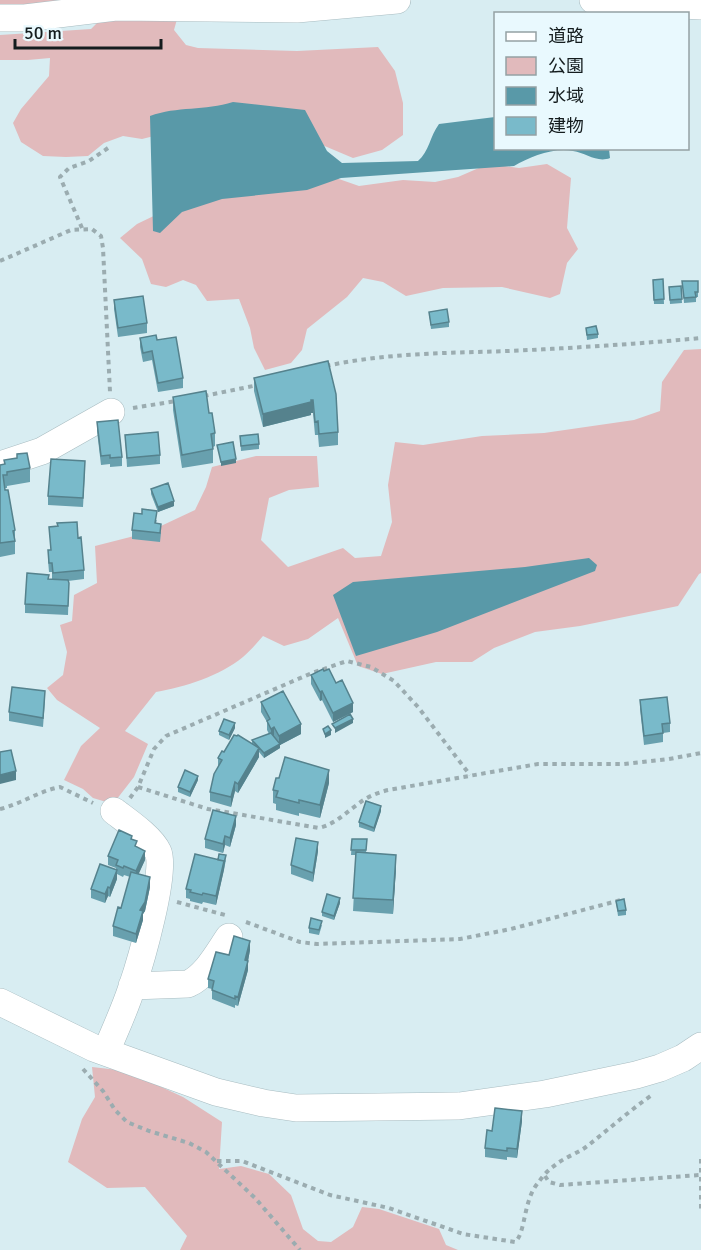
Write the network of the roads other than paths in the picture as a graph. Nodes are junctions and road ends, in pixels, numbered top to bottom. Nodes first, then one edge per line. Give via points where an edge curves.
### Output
1 (397, 0) edge
2 (593, 0) edge
3 (701, 6) edge
4 (0, 18) edge
5 (111, 412) road end
6 (0, 465) edge
7 (114, 811) road end
8 (230, 923) road end
9 (132, 986) junction
10 (0, 1002) edge
11 (701, 1046) edge
12 (106, 1052) junction

1 - 4 street via 297,9 116,7
2 - 3 street
5 - 6 street via 42,451
7 - 9 street via 157,849 161,860 160,881
8 - 9 street via 205,971 194,981
9 - 12 street
10 - 12 street
11 - 12 street via 683,1058 636,1075 544,1094 459,1106 296,1108 216,1092

